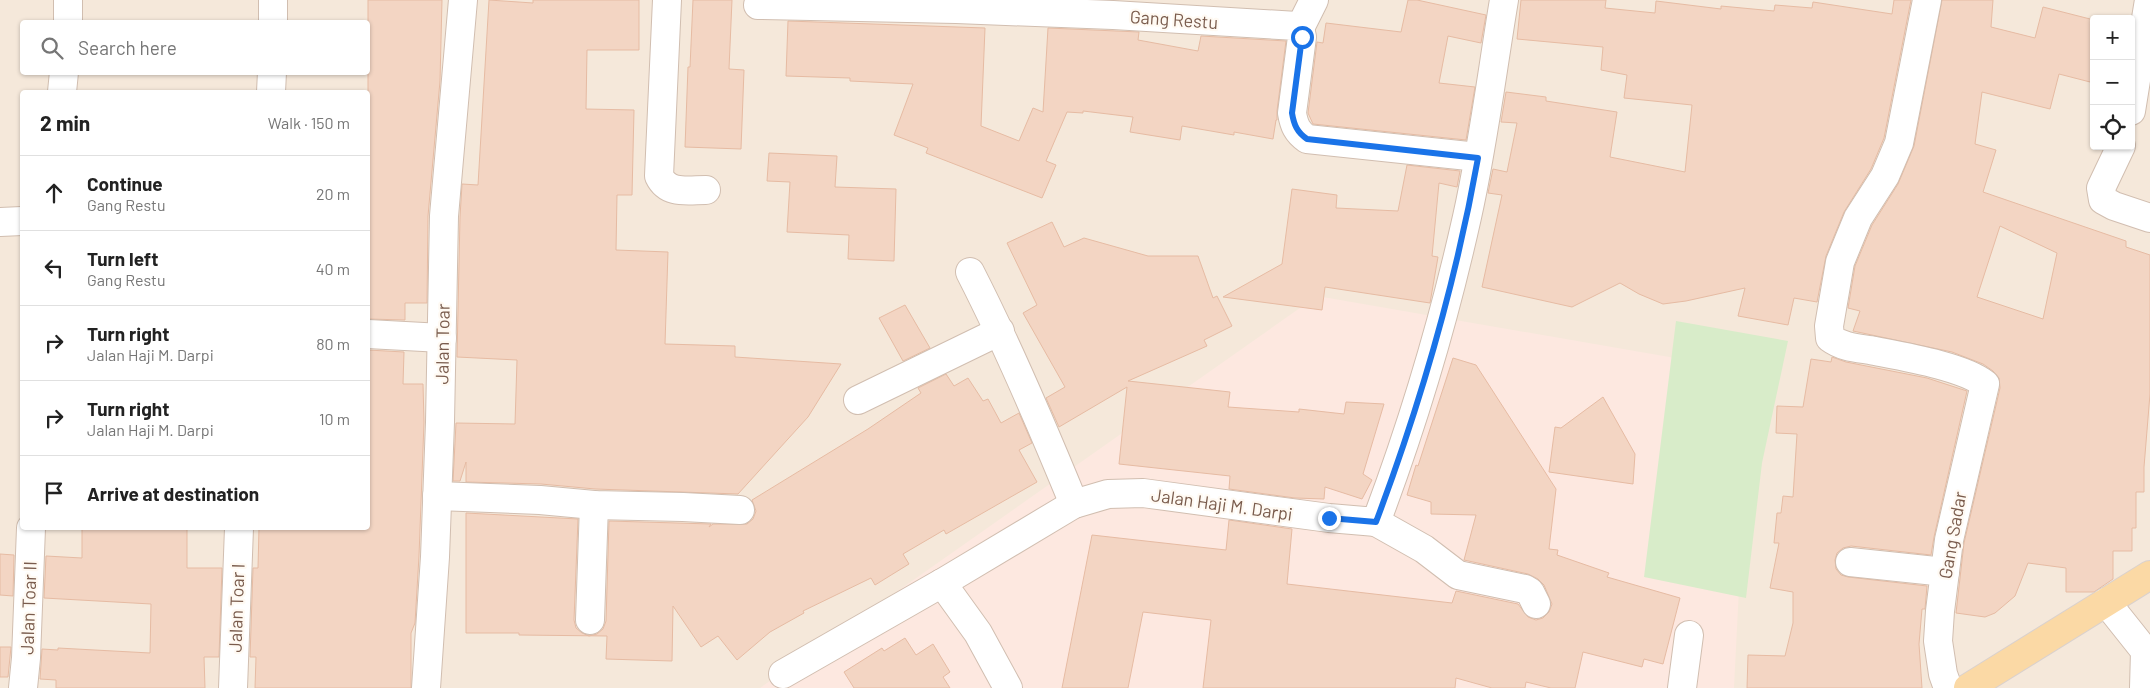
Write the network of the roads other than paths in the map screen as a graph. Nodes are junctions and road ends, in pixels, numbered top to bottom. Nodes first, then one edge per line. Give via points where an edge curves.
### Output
1 (68, 0) edge
2 (273, 0) edge
3 (463, 0) edge
4 (667, 0) edge
5 (1314, 0) edge
6 (1504, 0) edge
7 (1927, 0) edge
8 (2149, 0) edge
9 (758, 4) dead end
10 (68, 20) edge
11 (273, 20) edge
12 (1300, 28) junction
13 (64, 75) edge
14 (272, 75) edge
15 (62, 90) edge
16 (270, 90) edge
17 (2132, 105) edge
18 (2119, 150) edge
19 (1478, 158) junction
20 (706, 190) dead end
21 (2150, 218) edge
22 (20, 221) edge
23 (0, 222) edge
24 (970, 272) dead end
25 (1000, 331) junction
26 (370, 334) edge
27 (442, 338) junction
28 (858, 400) dead end
29 (437, 496) junction
30 (1074, 504) junction
31 (594, 505) junction
32 (740, 510) dead end
33 (1376, 522) junction
34 (31, 530) edge
35 (239, 530) edge
36 (1850, 562) dead end
37 (1945, 572) junction
38 (2150, 574) edge
39 (942, 583) junction
40 (2106, 602) junction
41 (1536, 604) dead end
42 (590, 620) dead end
43 (1689, 636) dead end
44 (783, 674) dead end
45 (23, 688) edge
46 (233, 688) edge
47 (426, 688) edge
48 (1008, 688) edge
49 (1682, 688) edge
50 (1948, 688) edge
51 (1968, 688) edge
52 (2144, 688) edge

1 - 10 street
2 - 11 street
3 - 27 street, Jalan Toar via 444,216
4 - 20 street via 659,176 671,190
5 - 12 street
6 - 19 street
7 - 37 street, Gang Sadar via 1899,143 1885,176 1858,218 1840,262 1829,326 1830,338 1846,346 1921,360 1976,376 1984,384 1949,540
8 - 17 street
9 - 12 street, Gang Restu via 956,8
12 - 19 street via 1302,37 1292,113 1298,133 1307,139
13 - 15 street
14 - 16 street
18 - 21 street via 2101,188 2103,200
19 - 33 street via 1467,216 1436,337
22 - 23 street
24 - 25 street
25 - 28 street
25 - 30 street
26 - 27 street
27 - 29 street, Jalan Toar
29 - 31 street
29 - 47 street, Jalan Toar
30 - 33 street, Jalan Haji M. Darpi via 1108,494 1143,493
30 - 39 street, Jalan Haji M. Darpi
31 - 32 street
31 - 42 street
33 - 41 street via 1424,549 1458,575 1525,588
34 - 45 street, Jalan Toar II
35 - 46 street, Jalan Toar I
36 - 37 street
37 - 50 street, Gang Sadar via 1938,641
38 - 40 main road
39 - 44 street, Jalan Haji M. Darpi
39 - 48 street via 978,634
40 - 51 main road
40 - 52 street via 2145,651
43 - 49 street

